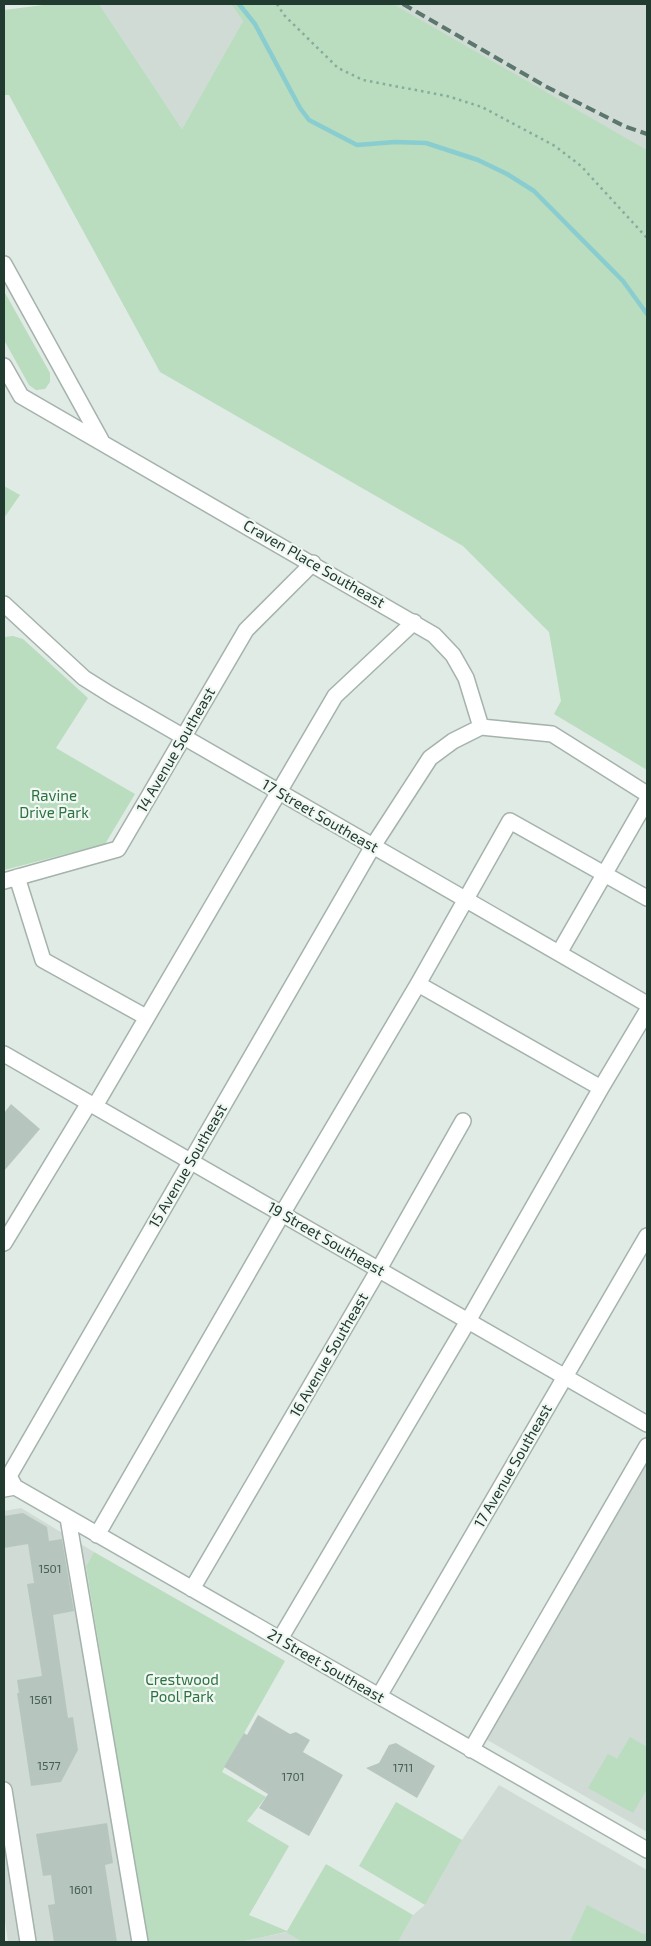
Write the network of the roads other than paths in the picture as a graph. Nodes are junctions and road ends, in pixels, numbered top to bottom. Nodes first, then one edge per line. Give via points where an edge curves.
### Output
1 (4, 264) edge
2 (4, 366) edge
3 (102, 441) junction
4 (313, 563) junction
5 (5, 609) edge
6 (414, 622) junction
7 (481, 727) junction
8 (183, 737) junction
9 (279, 792) junction
10 (647, 794) edge
11 (647, 800) edge
12 (372, 846) junction
13 (605, 874) junction
14 (10, 879) edge
15 (647, 898) edge
16 (466, 899) junction
17 (559, 953) junction
18 (418, 984) junction
19 (647, 1004) edge
20 (647, 1011) edge
21 (146, 1017) junction
22 (4, 1054) edge
23 (601, 1088) junction
24 (92, 1105) junction
25 (463, 1121) dead end
26 (191, 1161) junction
27 (282, 1214) junction
28 (647, 1236) edge
29 (4, 1243) edge
30 (379, 1269) junction
31 (468, 1321) junction
32 (565, 1377) junction
33 (647, 1424) edge
34 (647, 1446) edge
35 (8, 1481) edge
36 (68, 1518) junction
37 (97, 1534) junction
38 (192, 1589) junction
39 (280, 1640) junction
40 (379, 1696) junction
41 (472, 1750) junction
42 (4, 1790) edge
43 (647, 1850) edge
44 (28, 1942) edge
45 (140, 1942) edge

1 - 3 street
2 - 3 street, Craven Place Southeast via 21,396
3 - 4 street, Craven Place Southeast
4 - 6 street, Craven Place Southeast
4 - 8 street, 14 Avenue Southeast via 246,630
5 - 8 street, 17 Street Southeast via 84,678
6 - 7 street, Craven Place Southeast via 434,635 453,655 466,678
6 - 9 street via 335,696
7 - 10 street via 552,734
7 - 12 street, 15 Avenue Southeast via 453,741 430,758
8 - 9 street, 17 Street Southeast
8 - 14 street, 14 Avenue Southeast via 118,849
9 - 12 street, 17 Street Southeast
9 - 21 street
11 - 13 street
12 - 16 street, 17 Street Southeast
12 - 26 street, 15 Avenue Southeast
13 - 15 street
13 - 16 street via 510,820
13 - 17 street
14 - 21 street via 43,960
16 - 17 street, 17 Street Southeast
16 - 18 street
17 - 19 street, 17 Street Southeast
18 - 23 street
18 - 27 street
20 - 23 street
21 - 24 street
22 - 24 street, 19 Street Southeast
23 - 31 street
24 - 26 street, 19 Street Southeast
24 - 29 street
25 - 30 street, 16 Avenue Southeast
26 - 27 street, 19 Street Southeast
26 - 35 street, 15 Avenue Southeast
27 - 30 street, 19 Street Southeast
27 - 37 street
28 - 32 street, 17 Avenue Southeast
30 - 31 street, 19 Street Southeast
30 - 38 street, 16 Avenue Southeast
31 - 32 street, 19 Street Southeast
31 - 39 street
32 - 33 street, 19 Street Southeast
32 - 40 street, 17 Avenue Southeast
34 - 41 street
35 - 36 street, 21 Street Southeast
36 - 37 street, 21 Street Southeast
36 - 45 street
37 - 38 street, 21 Street Southeast
38 - 39 street, 21 Street Southeast
39 - 40 street, 21 Street Southeast
40 - 41 street, 21 Street Southeast
41 - 43 street, 21 Street Southeast
42 - 44 street

